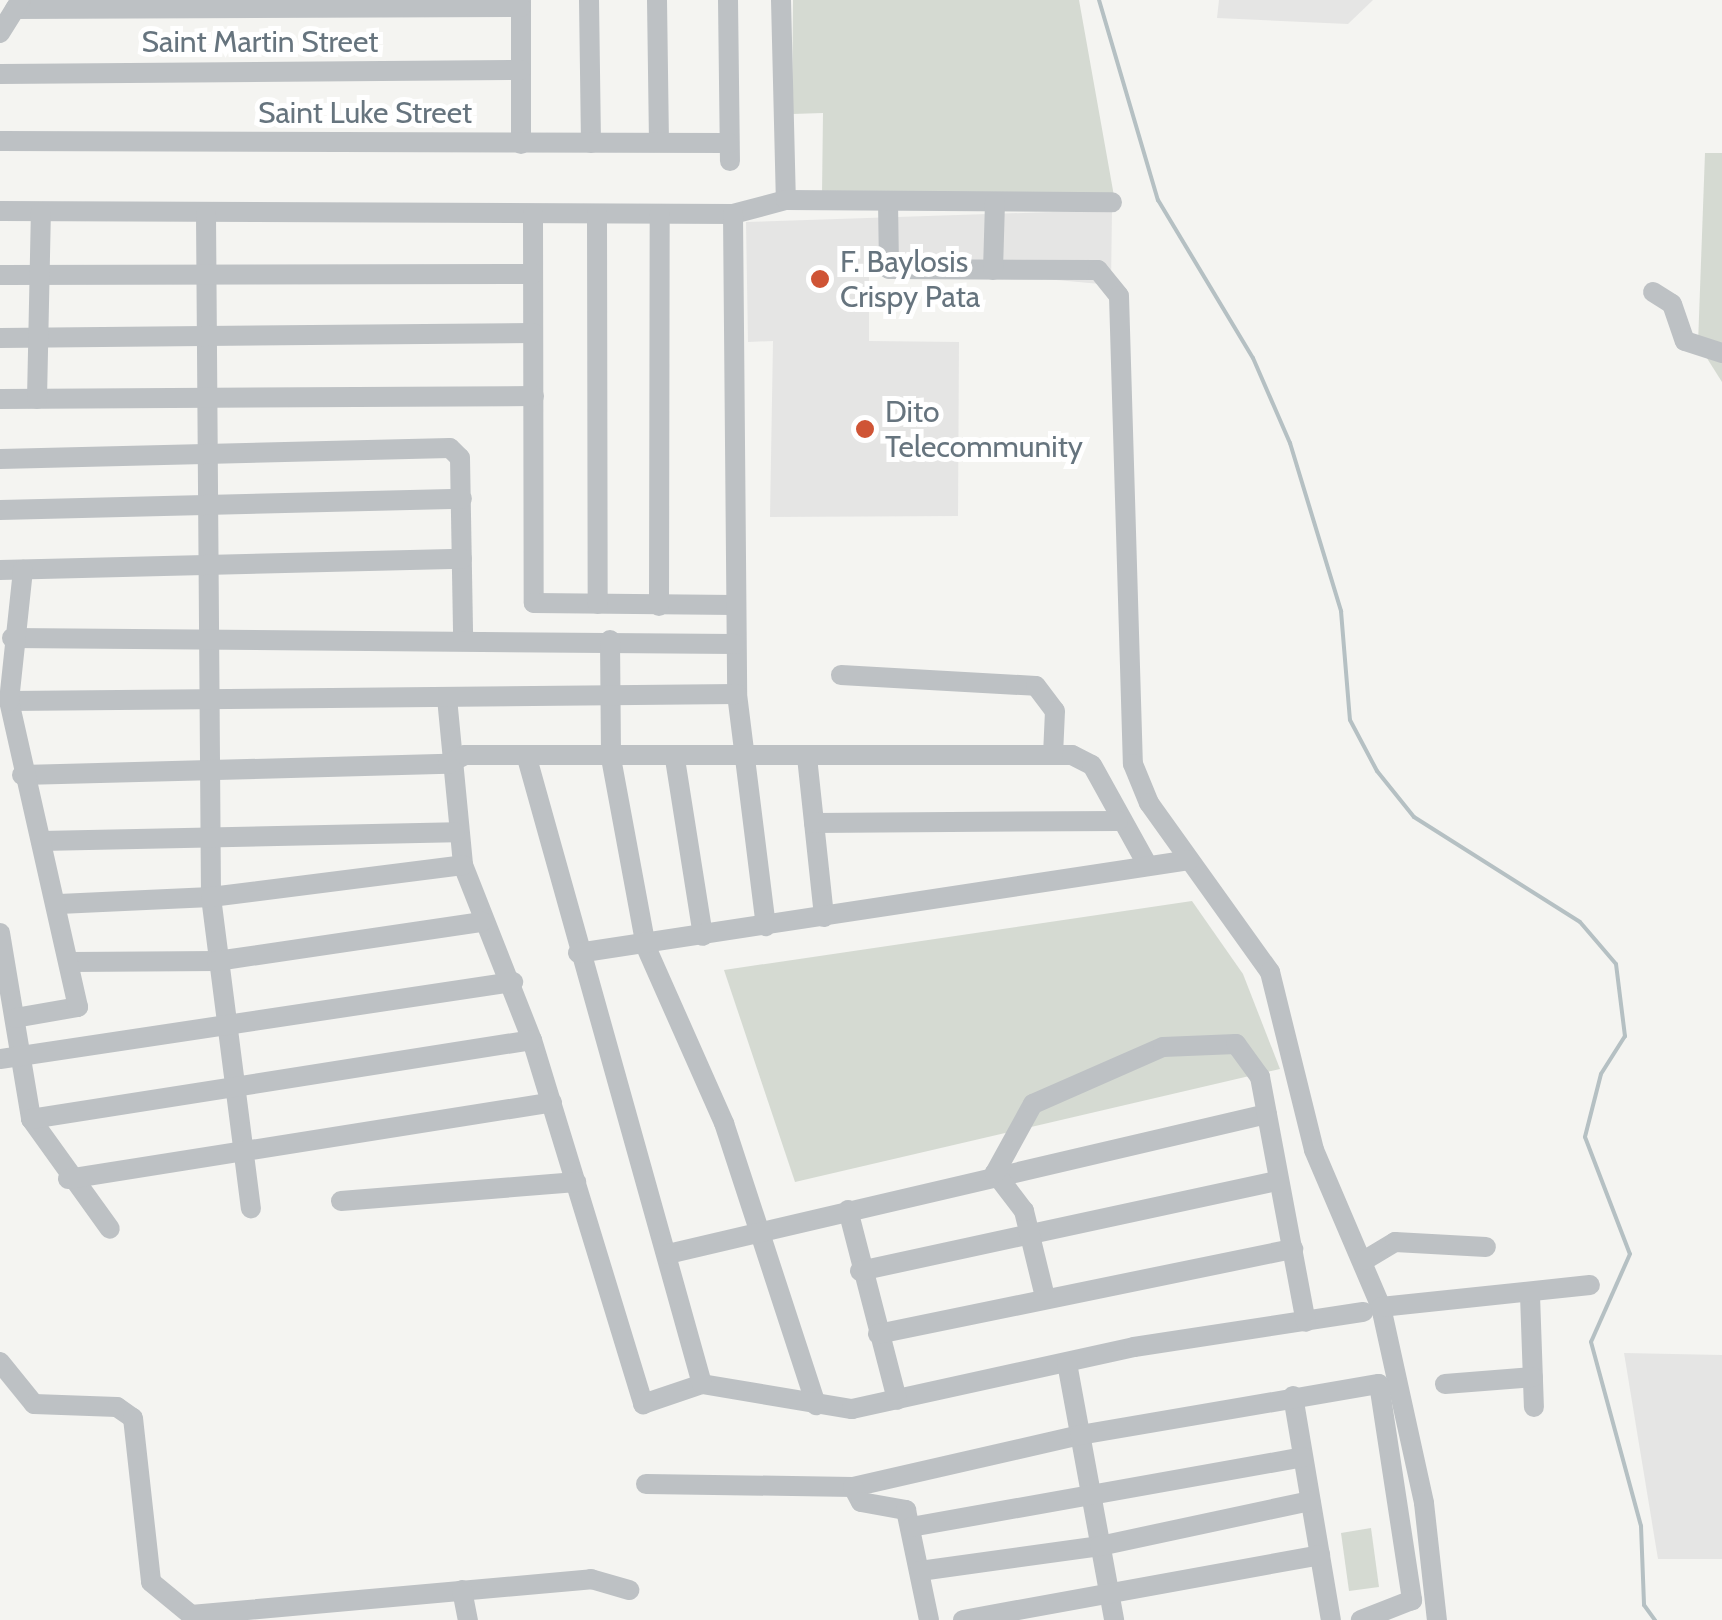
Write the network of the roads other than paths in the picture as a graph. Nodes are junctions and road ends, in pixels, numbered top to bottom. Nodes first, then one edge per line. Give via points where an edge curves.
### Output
1 (590, 0) edge
2 (657, 0) edge
3 (728, 0) edge
4 (781, 0) edge
5 (521, 3) edge
6 (18, 4) edge
7 (0, 34) edge
8 (521, 70) junction
9 (0, 74) edge
10 (0, 141) edge
11 (658, 141) junction
12 (592, 142) junction
13 (521, 144) junction
14 (786, 200) junction
15 (888, 202) junction
16 (994, 202) junction
17 (1112, 202) dead end
18 (0, 212) edge
19 (42, 212) junction
20 (533, 214) junction
21 (597, 214) junction
22 (660, 214) junction
23 (733, 214) junction
24 (206, 215) junction
25 (994, 270) junction
26 (532, 274) junction
27 (0, 275) edge
28 (39, 276) junction
29 (203, 278) junction
30 (1653, 292) dead end
31 (533, 333) junction
32 (0, 338) edge
33 (37, 338) junction
34 (201, 340) junction
35 (1722, 353) edge
36 (534, 396) junction
37 (0, 399) edge
38 (37, 400) junction
39 (201, 400) junction
40 (204, 456) junction
41 (0, 460) edge
42 (462, 499) junction
43 (0, 510) edge
44 (205, 510) junction
45 (462, 559) junction
46 (0, 570) edge
47 (23, 570) junction
48 (208, 572) junction
49 (598, 604) junction
50 (734, 605) junction
51 (659, 606) junction
52 (12, 638) junction
53 (208, 638) junction
54 (463, 638) junction
55 (610, 640) junction
56 (734, 644) junction
57 (841, 675) dead end
58 (612, 693) junction
59 (737, 694) junction
60 (447, 698) junction
61 (206, 700) junction
62 (9, 701) junction
63 (1053, 755) junction
64 (807, 757) junction
65 (526, 758) junction
66 (611, 758) junction
67 (675, 759) junction
68 (740, 760) junction
69 (448, 764) junction
70 (208, 769) junction
71 (22, 775) junction
72 (1118, 822) junction
73 (814, 823) junction
74 (455, 832) junction
75 (208, 834) junction
76 (42, 841) junction
77 (1189, 860) junction
78 (462, 865) junction
79 (1148, 866) junction
80 (211, 897) junction
81 (58, 904) junction
82 (824, 916) junction
83 (482, 922) junction
84 (766, 926) junction
85 (0, 933) edge
86 (703, 936) junction
87 (646, 946) junction
88 (578, 952) junction
89 (217, 961) junction
90 (71, 962) junction
91 (512, 982) junction
92 (15, 1018) junction
93 (222, 1028) junction
94 (532, 1040) junction
95 (10, 1057) edge
96 (231, 1089) junction
97 (552, 1102) junction
98 (1268, 1114) junction
99 (31, 1119) junction
100 (242, 1150) junction
101 (995, 1174) junction
102 (68, 1179) junction
103 (1278, 1181) junction
104 (576, 1182) junction
105 (341, 1201) dead end
106 (251, 1208) dead end
107 (848, 1210) junction
108 (110, 1229) dead end
109 (758, 1234) junction
110 (1033, 1236) junction
111 (1486, 1247) dead end
112 (1294, 1249) junction
113 (668, 1254) junction
114 (1365, 1260) junction
115 (860, 1270) junction
116 (1590, 1284) dead end
117 (1530, 1295) junction
118 (1045, 1297) junction
119 (1372, 1309) junction
120 (1306, 1322) junction
121 (878, 1334) junction
122 (0, 1362) edge
123 (1067, 1363) junction
124 (1533, 1377) junction
125 (702, 1384) junction
126 (1444, 1384) dead end
127 (1293, 1396) junction
128 (897, 1400) junction
129 (816, 1405) junction
130 (1534, 1407) dead end
131 (1080, 1435) junction
132 (1303, 1456) junction
133 (646, 1484) dead end
134 (853, 1487) junction
135 (1091, 1495) junction
136 (1310, 1502) junction
137 (912, 1527) junction
138 (1100, 1546) junction
139 (1320, 1556) junction
140 (920, 1571) junction
141 (462, 1590) junction
142 (629, 1590) dead end
143 (1109, 1596) junction
144 (281, 1616) edge
145 (468, 1620) edge
146 (929, 1620) edge
147 (963, 1620) edge
148 (1114, 1620) edge
149 (1331, 1620) edge
150 (1361, 1620) edge
151 (1437, 1620) edge

1 - 12 street
2 - 11 street
3 - 11 street, Saint Luke Street via 729,152
4 - 14 street
5 - 6 street
5 - 8 street
6 - 7 street
8 - 9 street, Saint Martin Street
8 - 13 street
10 - 13 street, Saint Luke Street
11 - 12 street, Saint Luke Street
12 - 13 street, Saint Luke Street
14 - 15 street
14 - 23 street
15 - 16 street
15 - 25 street via 889,269
16 - 17 street
16 - 25 street
18 - 19 street
19 - 24 street
19 - 28 street
20 - 21 street
20 - 24 street
20 - 26 street
21 - 22 street
21 - 49 street
22 - 23 street
22 - 51 street
23 - 50 street
24 - 29 street
25 - 77 street via 1098,270 1118,296 1134,636 1127,727 1148,804
26 - 29 street
26 - 31 street
27 - 28 street
28 - 29 street
28 - 33 street
29 - 34 street
30 - 35 street via 1672,304 1685,341
31 - 34 street
31 - 36 street
32 - 33 street
33 - 34 street
33 - 38 street
34 - 39 street
36 - 39 street
36 - 49 street via 534,603
37 - 38 street
38 - 39 street
39 - 40 street
40 - 41 street
40 - 42 street via 450,448 460,458
40 - 44 street
42 - 44 street
42 - 45 street
43 - 44 street
44 - 48 street
45 - 48 street
45 - 54 street
46 - 47 street
47 - 48 street
47 - 52 street
48 - 53 street
49 - 51 street
50 - 51 street
50 - 56 street
52 - 53 street
52 - 62 street
53 - 54 street
53 - 61 street
54 - 55 street
55 - 56 street
55 - 58 street
56 - 59 street
57 - 63 street via 1036,686 1054,711
58 - 59 street
58 - 60 street
58 - 66 street
59 - 68 street
60 - 61 street
60 - 69 street
61 - 62 street
61 - 70 street
62 - 71 street
63 - 64 street
63 - 72 street via 1092,765
64 - 68 street
64 - 73 street
65 - 66 street
65 - 69 street via 465,756
65 - 88 street
66 - 67 street
66 - 87 street
67 - 68 street
67 - 86 street
68 - 84 street
69 - 70 street
69 - 74 street
70 - 71 street
70 - 75 street
71 - 76 street
72 - 73 street
72 - 79 street
73 - 82 street
74 - 75 street
74 - 78 street
75 - 76 street
75 - 80 street
76 - 81 street
77 - 79 street
77 - 114 street via 1270,972 1314,1150
78 - 80 street
78 - 83 street
79 - 82 street
80 - 81 street
80 - 89 street
81 - 90 street
82 - 84 street
83 - 89 street
83 - 91 street
84 - 86 street
85 - 92 street
86 - 87 street
87 - 88 street
87 - 109 street via 696,1052
88 - 113 street
89 - 90 street
89 - 93 street
90 - 92 street via 78,1007
91 - 93 street
91 - 94 street
92 - 95 street
93 - 95 street
93 - 96 street
94 - 96 street
94 - 97 street
95 - 99 street
96 - 99 street
96 - 100 street
97 - 100 street
97 - 104 street
98 - 101 street
98 - 101 street via 1251,1054 1236,1044 1172,1044 1034,1104
98 - 103 street
99 - 102 street
100 - 102 street
100 - 106 street
101 - 107 street
101 - 110 street
102 - 108 street
103 - 110 street
103 - 112 street
104 - 105 street
104 - 125 street via 643,1404
107 - 109 street
107 - 115 street
109 - 113 street
109 - 129 street
110 - 115 street
110 - 118 street
111 - 114 street via 1395,1242
112 - 118 street
112 - 120 street
113 - 125 street
114 - 119 street
115 - 121 street
116 - 117 street
117 - 119 street
117 - 124 street
118 - 121 street
119 - 120 street
119 - 151 street via 1424,1503
120 - 123 street
121 - 128 street
122 - 144 street via 34,1404 118,1407 133,1418 152,1582 164,1602 214,1620
123 - 128 street
123 - 131 street
124 - 126 street
124 - 130 street
125 - 129 street
127 - 131 street
127 - 132 street
127 - 150 street via 1378,1384 1412,1600
128 - 129 street
131 - 134 street
131 - 135 street
132 - 135 street
132 - 136 street
133 - 134 street
134 - 137 street via 861,1502 902,1506
135 - 137 street
135 - 138 street
136 - 138 street
136 - 139 street
137 - 140 street
138 - 140 street
138 - 143 street
139 - 143 street
139 - 149 street
140 - 146 street
141 - 142 street via 592,1579
141 - 144 street
141 - 145 street
143 - 147 street
143 - 148 street

